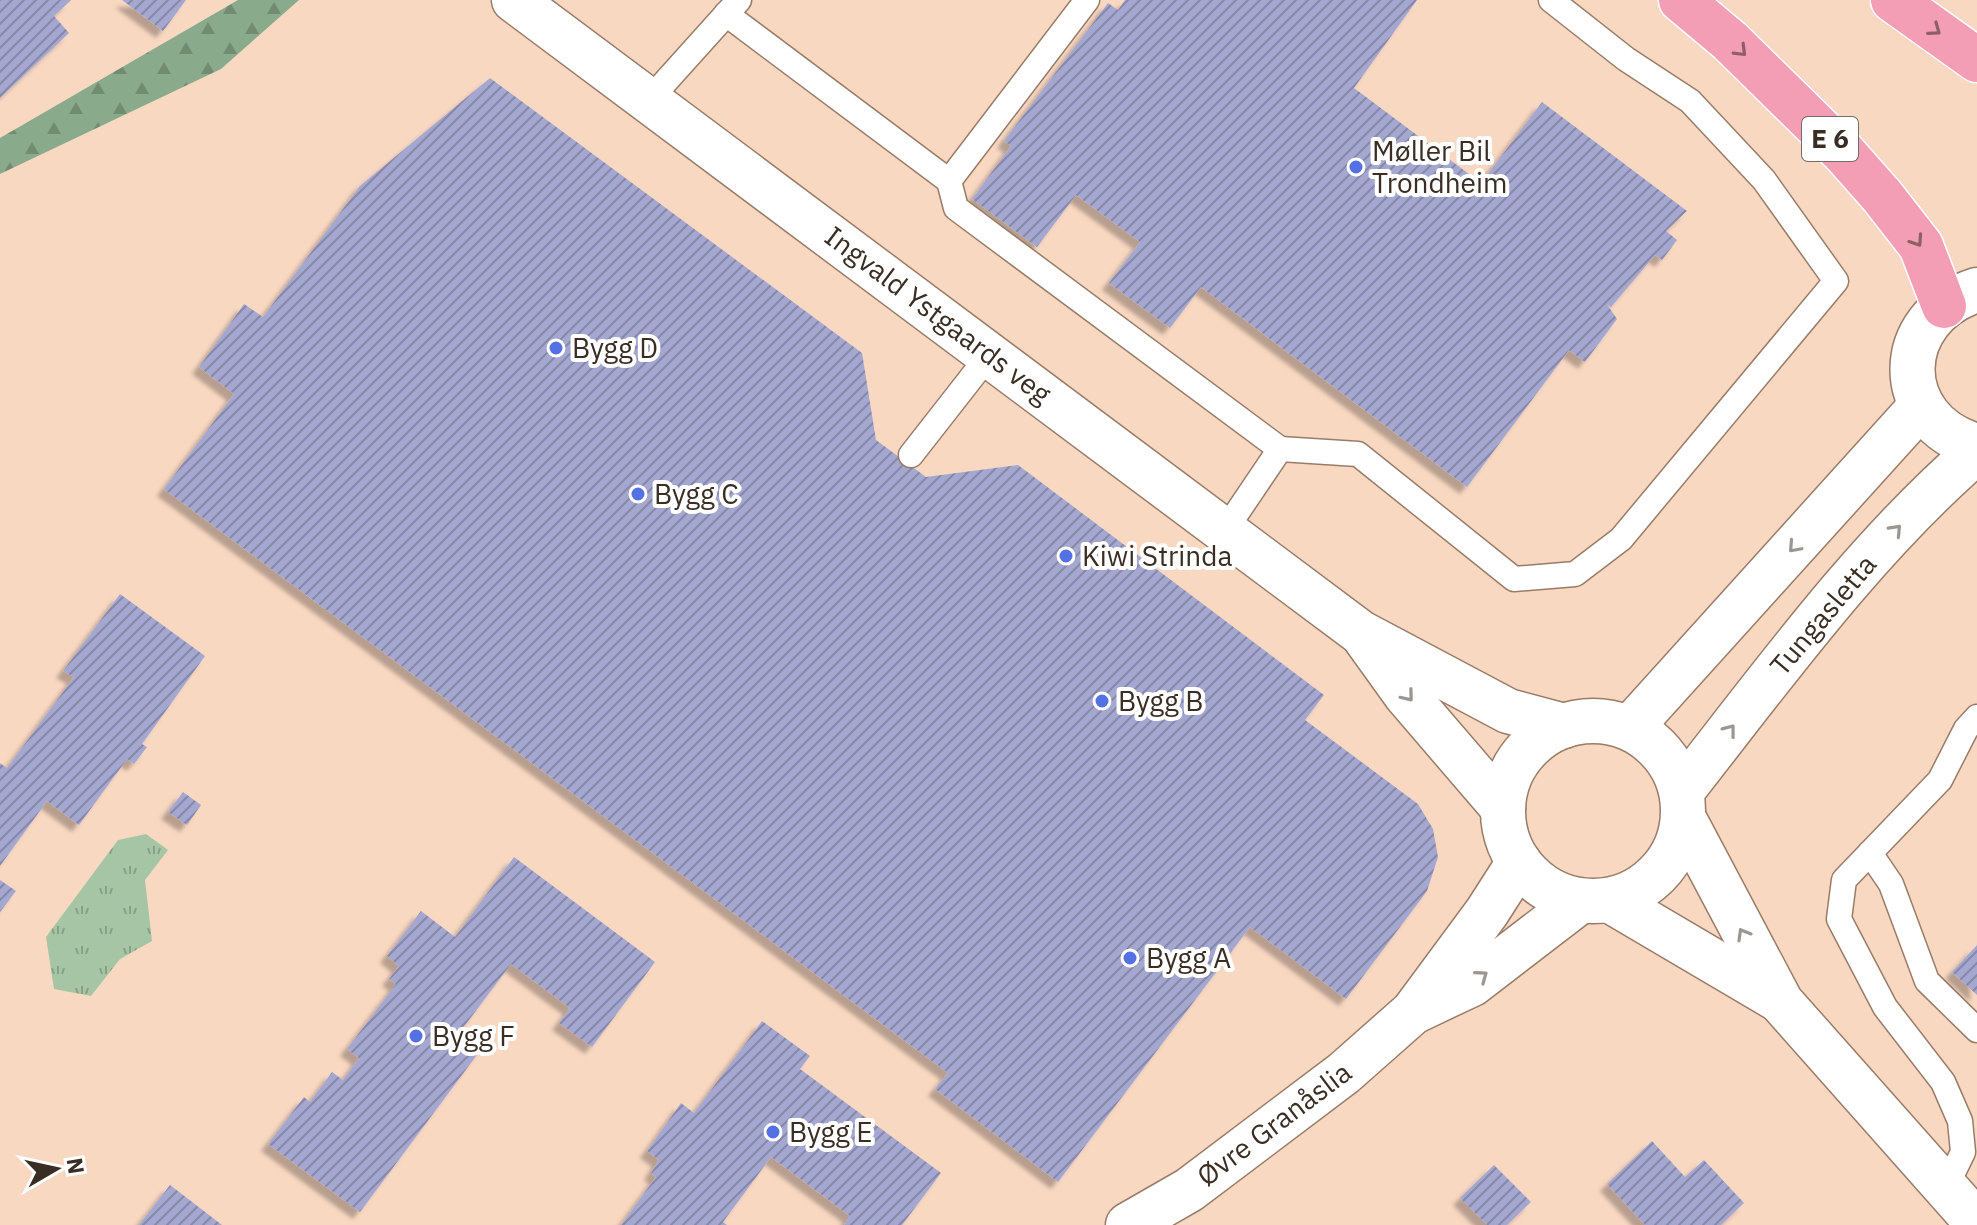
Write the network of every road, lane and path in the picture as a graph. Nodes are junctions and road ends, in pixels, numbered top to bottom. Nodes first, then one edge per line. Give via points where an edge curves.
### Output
1 (514, 0) edge
2 (1087, 0) edge
3 (1551, 0) edge
4 (1681, 0) edge
5 (1893, 0) edge
6 (732, 7) edge
7 (1977, 60) edge
8 (649, 100) junction
9 (949, 181) junction
10 (1960, 298) edge
11 (990, 354) junction
12 (1921, 406) junction
13 (1977, 448) edge
14 (1280, 449) junction
15 (911, 455) dead end
16 (1226, 529) junction
17 (1361, 633) junction
18 (1977, 717) edge
19 (1564, 726) junction
20 (1630, 728) junction
21 (1683, 805) junction
22 (1503, 808) junction
23 (1870, 853) junction
24 (1519, 862) junction
25 (1596, 901) junction
26 (1781, 1002) junction
27 (1413, 1012) junction
28 (1977, 1030) edge
29 (1946, 1187) junction
30 (1977, 1223) edge
31 (1128, 1225) edge

1 - 8 street, Ingvald Ystgaards veg
2 - 9 lane
3 - 14 lane via 1690,101 1764,180 1836,281 1621,539 1575,574 1514,579 1358,454
4 -> 10 highway, E 6 via 1844,153
5 -> 7 highway
6 - 8 lane
6 - 9 lane
8 - 11 street, Ingvald Ystgaards veg
9 - 14 lane via 956,208
10 - 12 street via 1919,333 1912,357
11 - 15 lane
11 - 16 street, Ingvald Ystgaards veg
12 - 13 street via 1936,426
12 -> 20 street
21 -> 13 street, Tungasletta via 1770,679 1889,537
14 - 16 lane
16 - 17 street, Ingvald Ystgaards veg
17 - 19 street, Ingvald Ystgaards veg via 1508,711
17 -> 22 street, Ingvald Ystgaards veg via 1406,695
18 - 23 lane via 1940,780
19 - 20 street via 1603,721
19 - 22 street via 1527,749 1511,772
20 - 21 street via 1672,765
21 - 25 street via 1677,846 1663,870 1639,890
26 -> 21 street
22 - 24 street via 1503,825
23 - 28 lane via 1891,884 1927,981
23 - 29 lane via 1844,880 1839,919 1885,1007 1943,1082 1960,1121 1963,1152
24 - 25 street via 1551,892
24 - 27 street, Øvre Granåslia
25 - 26 street
27 -> 25 street, Øvre Granåslia via 1472,984
26 - 29 street
27 - 31 street, Øvre Granåslia via 1344,1073 1189,1190
29 - 30 street

